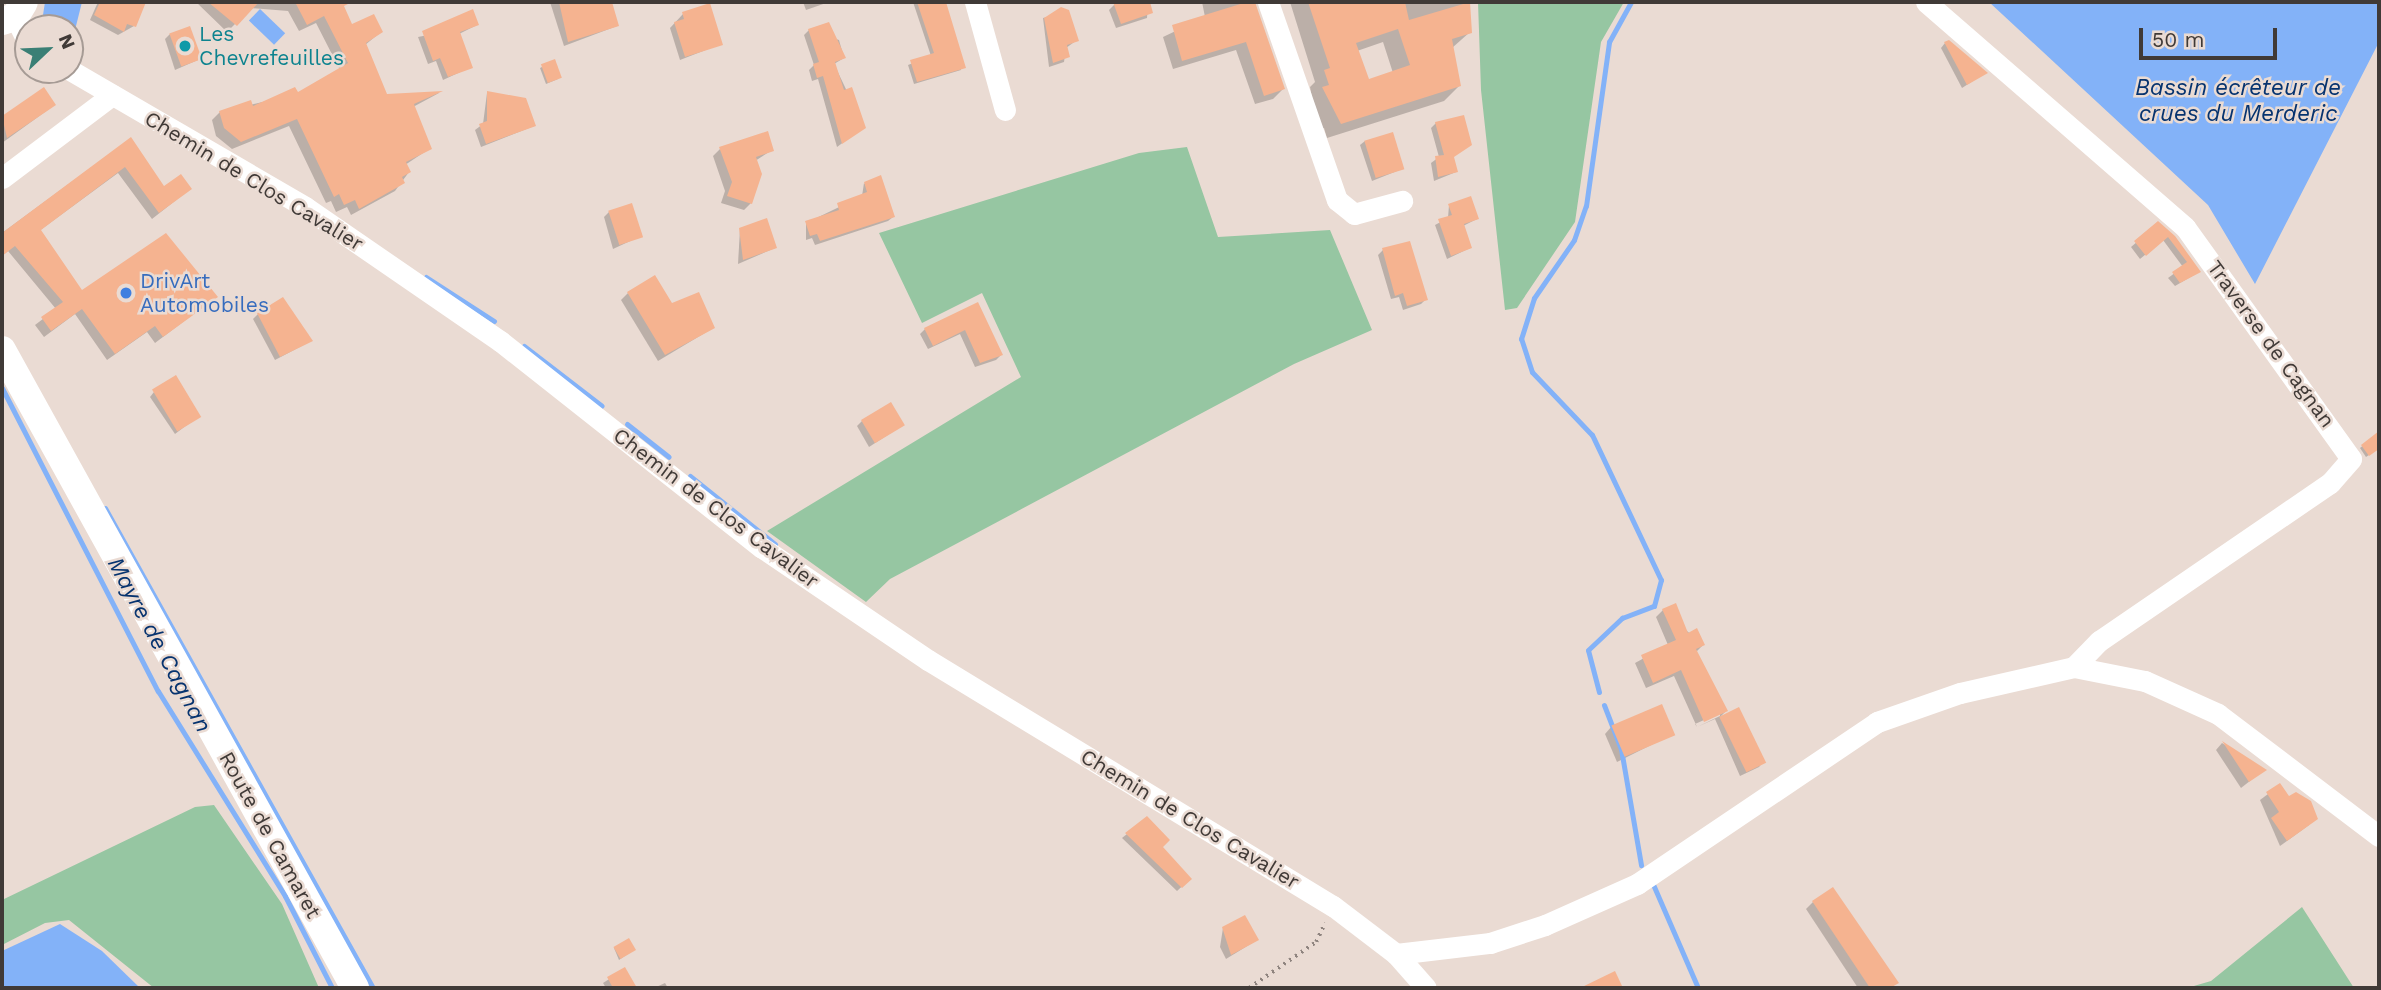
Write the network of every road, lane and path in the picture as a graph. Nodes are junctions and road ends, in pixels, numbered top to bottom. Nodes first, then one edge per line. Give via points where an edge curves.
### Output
1 (975, 2) edge
2 (1268, 2) edge
3 (1926, 2) edge
4 (84, 79) edge
5 (112, 95) junction
6 (1005, 110) dead end
7 (2, 177) edge
8 (1402, 201) dead end
9 (2, 350) edge
10 (2074, 667) junction
11 (2379, 836) edge
12 (1333, 906) junction
13 (1396, 954) junction
14 (355, 988) edge
15 (1248, 988) edge
16 (1426, 988) edge

1 - 6 street
2 - 8 street via 1337,200 1354,214
3 - 10 street, Traverse de Cagnan via 2185,226 2351,459 2330,483 2099,641
4 - 5 street, Chemin de Clos Cavalier
5 - 7 street
5 - 12 street, Chemin de Clos Cavalier via 305,207 500,341 761,547 928,660
9 - 14 main road, Route de Camaret
10 - 11 street via 2145,681 2218,714
10 - 13 street via 1960,693 1877,722 1637,884 1545,925 1490,943
12 - 13 street, Chemin de Clos Cavalier
12 - 15 path via 1316,942
13 - 16 street, Chemin de Clos Cavalier

